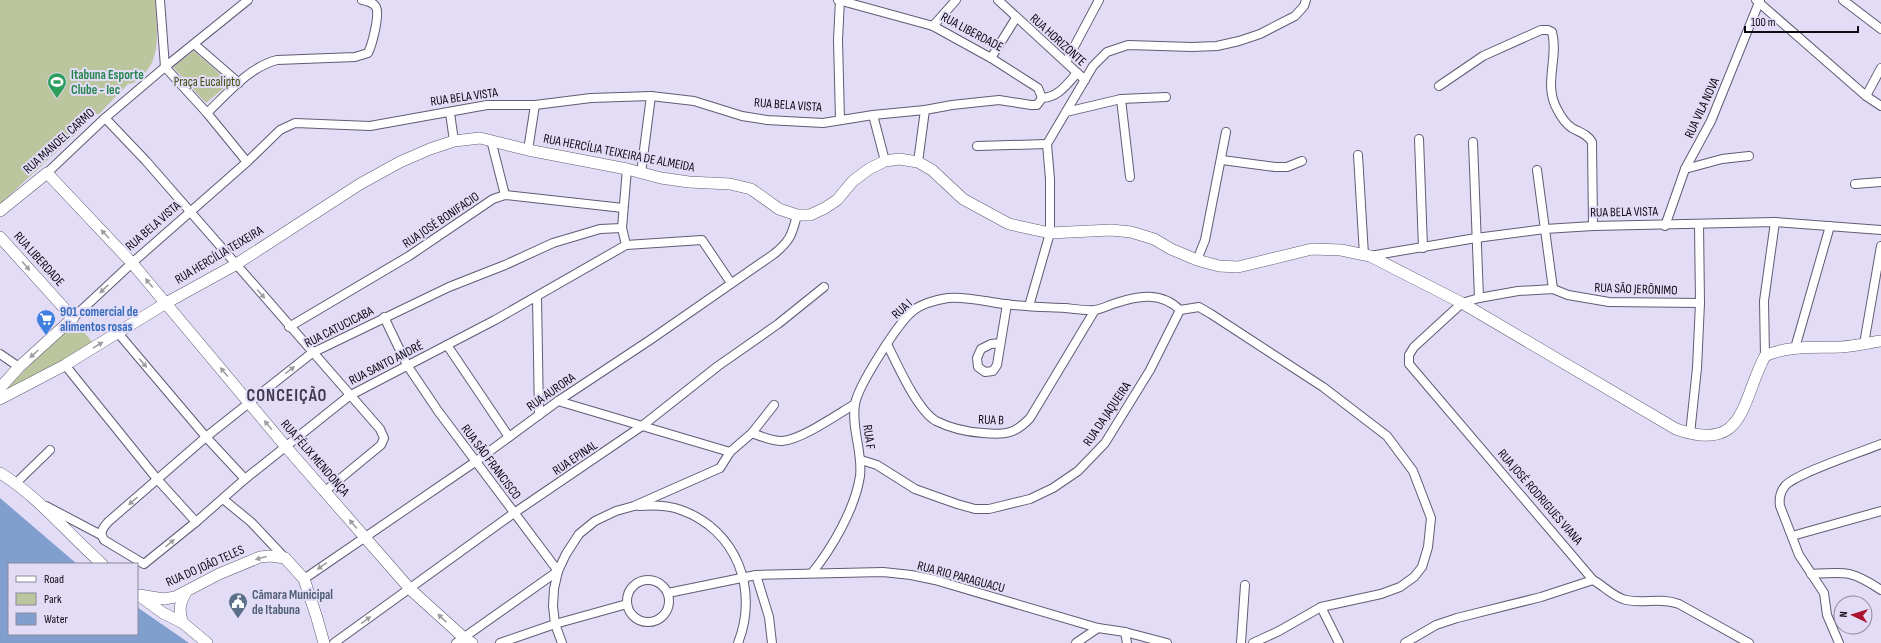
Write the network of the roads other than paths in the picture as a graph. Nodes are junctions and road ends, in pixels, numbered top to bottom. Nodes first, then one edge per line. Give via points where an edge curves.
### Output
1 (160, 0) edge
2 (248, 0) edge
3 (363, 0) edge
4 (839, 0) edge
5 (956, 0) edge
6 (998, 0) edge
7 (1099, 0) edge
8 (1306, 0) edge
9 (1759, 1) edge
10 (1846, 1) edge
11 (1016, 18) junction
12 (933, 26) junction
13 (1881, 29) edge
14 (194, 44) junction
15 (991, 58) junction
16 (1066, 62) junction
17 (165, 67) junction
18 (1881, 68) edge
19 (1077, 73) junction
20 (1085, 80) junction
21 (239, 83) junction
22 (1439, 86) dead end
23 (651, 96) junction
24 (1866, 96) junction
25 (1166, 97) dead end
26 (1042, 98) junction
27 (1121, 99) junction
28 (535, 105) junction
29 (1881, 106) edge
30 (925, 110) junction
31 (1066, 112) junction
32 (206, 113) junction
33 (450, 113) junction
34 (873, 114) junction
35 (105, 118) junction
36 (840, 120) junction
37 (1226, 132) dead end
38 (1419, 139) dead end
39 (492, 140) junction
40 (454, 141) junction
41 (1473, 142) dead end
42 (1047, 144) junction
43 (977, 146) dead end
44 (528, 150) junction
45 (1358, 155) dead end
46 (1749, 156) dead end
47 (1222, 160) junction
48 (885, 161) junction
49 (1302, 161) dead end
50 (247, 162) junction
51 (918, 162) junction
52 (627, 169) junction
53 (1685, 169) junction
54 (1537, 170) dead end
55 (46, 173) junction
56 (641, 173) junction
57 (1130, 177) dead end
58 (1881, 182) edge
59 (1855, 184) dead end
60 (505, 195) junction
61 (623, 208) junction
62 (0, 211) edge
63 (189, 213) junction
64 (797, 215) junction
65 (1775, 222) junction
66 (1699, 224) junction
67 (1594, 226) junction
68 (1665, 226) junction
69 (1830, 226) junction
70 (622, 228) junction
71 (1545, 229) junction
72 (1881, 230) edge
73 (1050, 233) junction
74 (0, 237) edge
75 (1476, 238) junction
76 (626, 245) junction
77 (1881, 246) edge
78 (1423, 248) junction
79 (1367, 256) junction
80 (1197, 260) junction
81 (132, 262) junction
82 (235, 265) junction
83 (731, 283) junction
84 (824, 287) dead end
85 (1553, 289) junction
86 (537, 297) junction
87 (1479, 298) junction
88 (1462, 302) junction
89 (166, 303) junction
90 (1700, 303) junction
91 (1007, 304) junction
92 (1029, 306) junction
93 (1095, 310) junction
94 (1180, 310) junction
95 (384, 317) junction
96 (73, 318) junction
97 (290, 327) junction
98 (118, 334) junction
99 (1881, 341) edge
100 (1000, 343) dead end
101 (447, 344) junction
102 (887, 344) junction
103 (1864, 344) junction
104 (1795, 348) junction
105 (312, 353) junction
106 (0, 354) edge
107 (1765, 356) junction
108 (65, 365) junction
109 (407, 365) junction
110 (19, 368) junction
111 (0, 388) edge
112 (349, 396) junction
113 (0, 399) edge
114 (558, 401) junction
115 (248, 402) junction
116 (855, 404) junction
117 (774, 405) dead end
118 (539, 415) junction
119 (642, 426) junction
120 (752, 433) junction
121 (1690, 434) junction
122 (206, 437) junction
123 (509, 437) junction
124 (1881, 444) edge
125 (286, 447) junction
126 (50, 450) dead end
127 (730, 452) junction
128 (860, 460) junction
129 (475, 462) junction
130 (0, 473) edge
131 (157, 479) junction
132 (245, 479) junction
133 (16, 483) junction
134 (324, 492) junction
135 (223, 499) junction
136 (38, 502) junction
137 (634, 506) junction
138 (975, 509) joint
139 (1881, 511) edge
140 (514, 513) junction
141 (196, 522) junction
142 (101, 536) junction
143 (1792, 536) junction
144 (364, 537) junction
145 (286, 558) junction
146 (101, 563) edge
147 (558, 571) junction
148 (812, 573) junction
149 (1811, 574) junction
150 (756, 575) junction
151 (744, 577) junction
152 (304, 579) junction
153 (1593, 580) junction
154 (1244, 585) dead end
155 (410, 589) junction
156 (1881, 590) edge
157 (186, 592) junction
158 (668, 593) junction
159 (138, 595) edge
160 (626, 604) junction
161 (1321, 607) junction
162 (183, 623) junction
163 (555, 624) junction
164 (1098, 628) junction
165 (1125, 632) junction
166 (464, 641) edge
167 (207, 643) edge
168 (324, 643) edge
169 (334, 643) edge
170 (500, 643) edge
171 (562, 643) edge
172 (738, 643) edge
173 (772, 643) edge
174 (1076, 643) edge
175 (1127, 643) edge
176 (1167, 643) edge
177 (1241, 643) edge
178 (1254, 643) edge
179 (1339, 643) edge
180 (1406, 643) edge
181 (1749, 643) edge
182 (1839, 643) edge

1 - 17 street
2 - 14 street, RUA MANOEL CARMO
3 - 21 street via 376,7 377,13 368,53 355,57 267,62
4 - 12 street, RUA LIBERDADE
4 - 36 street
5 - 12 street
6 - 11 street, RUA HORIZONTE
7 - 16 street
8 - 20 street via 1295,16 1260,34 1239,41 1217,46 1128,45 1116,48 1107,52 1093,66
9 - 24 street
9 - 53 street, RUA VILA NOVA via 1711,121
10 - 13 street
11 - 15 street
11 - 16 street, RUA HORIZONTE
12 - 15 street, RUA LIBERDADE
14 - 17 street, RUA MANOEL CARMO
14 - 21 street
15 - 26 street, RUA LIBERDADE via 1038,88
16 - 19 street, RUA HORIZONTE
17 - 32 street
17 - 35 street, RUA MANOEL CARMO
18 - 24 street
19 - 20 street, RUA HORIZONTE
19 - 26 street via 1059,93
20 - 31 street
21 - 32 street
22 - 67 street via 1483,56 1541,30 1552,32 1552,101 1571,127 1585,134 1592,142
23 - 28 street, RUA BELA VISTA via 591,98
23 - 36 street, RUA BELA VISTA via 694,101 742,116 767,120
23 - 56 street
24 - 29 street
25 - 27 street
26 - 30 street, RUA BELA VISTA via 1037,105 999,100
27 - 31 street
27 - 57 street
28 - 33 street, RUA BELA VISTA via 487,105
28 - 44 street
30 - 34 street, RUA BELA VISTA
30 - 51 street
31 - 42 street
32 - 50 street
33 - 40 street
33 - 50 street, RUA BELA VISTA via 370,126 295,124 280,130
34 - 36 street, RUA BELA VISTA
34 - 48 street
35 - 55 street, RUA MANOEL CARMO
35 - 63 street
37 - 47 street
38 - 78 street
39 - 40 main road, RUA HERCÍLIA TEIXEIRA DE ALMEIDA via 480,138
39 - 44 main road, RUA HERCÍLIA TEIXEIRA DE ALMEIDA
39 - 60 street
40 - 82 main road, RUA HERCÍLIA TEIXEIRA via 400,162 366,180
41 - 75 street
42 - 43 street
42 - 73 street
44 - 52 main road, RUA HERCÍLIA TEIXEIRA DE ALMEIDA
45 - 79 street
46 - 53 street via 1722,158
47 - 49 street via 1275,167 1287,167
47 - 80 street via 1205,240
48 - 51 main road, RUA HERCÍLIA TEIXEIRA DE ALMEIDA via 899,159
48 - 64 main road, RUA HERCÍLIA TEIXEIRA DE ALMEIDA via 869,168 853,181 837,200 825,208 810,215
50 - 63 street, RUA BELA VISTA
51 - 73 main road, RUA HERCÍLIA TEIXEIRA DE ALMEIDA via 932,170 963,199 989,214 1009,224
52 - 56 main road, RUA HERCÍLIA TEIXEIRA DE ALMEIDA
52 - 61 street
53 - 68 street, RUA VILA NOVA
54 - 71 street
55 - 62 main road, RUA MANOEL CARMO
81 -> 55 main road, RUA FÉLIX MENDONÇA
56 - 64 main road, RUA HERCÍLIA TEIXEIRA DE ALMEIDA via 689,182 730,184 750,189 779,209
58 - 59 street
60 - 61 street
60 - 97 street, RUA JOSÉ BONIFACIO via 493,199 409,256
61 - 70 street
63 - 81 street, RUA BELA VISTA
63 - 82 street
64 - 83 street, RUA AURORA via 792,235 785,245
65 - 66 street, RUA BELA VISTA
65 - 69 street, RUA BELA VISTA
65 - 107 street via 1764,301
66 - 68 street, RUA BELA VISTA
66 - 90 street
67 - 68 street, RUA BELA VISTA
67 - 71 street, RUA BELA VISTA
69 - 72 street, RUA BELA VISTA
69 - 104 street
70 - 76 street
70 - 95 street, RUA CATUCICABA via 600,229 553,243
71 - 75 street, RUA BELA VISTA
71 - 85 street
73 - 80 main road, RUA HERCÍLIA TEIXEIRA DE ALMEIDA via 1111,230 1131,232 1154,239
73 - 92 street
74 -> 96 main road, RUA LIBERDADE
75 - 78 street, RUA BELA VISTA
75 - 87 street
76 - 83 street, RUA SANTO ANDRÉ via 702,240
76 - 86 street, RUA SANTO ANDRÉ
77 - 103 street
78 - 79 street, RUA BELA VISTA
79 - 80 main road, RUA HERCÍLIA TEIXEIRA DE ALMEIDA via 1342,250 1312,249 1238,267 1219,266
79 - 88 main road
89 -> 81 main road, RUA FÉLIX MENDONÇA
81 -> 96 street, RUA BELA VISTA
82 - 89 main road, RUA HERCÍLIA TEIXEIRA
82 -> 97 street
83 - 114 street, RUA AURORA
84 - 119 street, RUA EPINAL
85 - 87 street, RUA SÃO JERÔNIMO via 1518,291
85 - 90 street, RUA SÃO JERÔNIMO via 1568,295 1609,302
86 - 101 street, RUA SANTO ANDRÉ
86 - 118 street
87 - 88 street, RUA SÃO JERÔNIMO
88 - 121 main road via 1676,429
88 - 153 street, RUA JOSÉ RODRIGUES VIANA via 1414,347 1409,355 1409,364
89 - 98 main road, RUA HERCÍLIA TEIXEIRA
115 -> 89 main road, RUA FÉLIX MENDONÇA
90 - 121 street
91 - 92 street, RUA I
91 - 100 street
91 - 102 street, RUA I via 950,298 932,302 914,310
92 - 93 street, RUA I
93 - 94 street via 1126,300 1150,296 1163,298
93 - 102 street, RUA B via 1030,418 1021,428 1011,433 976,432 935,420 911,390
94 - 138 street, RUA DA JAQUEIRA via 1150,370 1105,443 1078,471 1053,488 1030,499 989,509
94 - 161 street via 1199,308 1211,314 1323,388 1387,436 1413,471 1431,518 1428,547 1422,567 1414,577 1400,587 1381,594
95 - 105 street, RUA CATUCICABA
95 - 109 street, RUA SÃO FRANCISCO
96 -> 110 main road, RUA BELA VISTA
97 - 105 street
108 -> 98 main road, RUA HERCÍLIA TEIXEIRA
98 -> 122 street
99 - 103 main road
101 - 109 street, RUA SANTO ANDRÉ
101 - 123 street
102 - 116 street, RUA I via 869,372
103 - 104 main road
104 - 107 main road
105 - 112 street
115 -> 105 street, RUA CATUCICABA
106 - 110 street
107 - 121 main road via 1744,410 1736,422 1725,431 1714,435
108 - 113 main road, RUA HERCÍLIA TEIXEIRA
108 - 131 street
109 - 112 street, RUA SANTO ANDRÉ
109 - 129 street, RUA SÃO FRANCISCO
110 - 111 main road, RUA BELA VISTA
112 - 125 street, RUA SANTO ANDRÉ
112 - 134 street via 380,429 384,438 381,444
114 - 118 street, RUA AURORA
114 - 119 street
115 - 122 street, RUA CATUCICABA
125 -> 115 main road, RUA FÉLIX MENDONÇA
116 - 120 street via 799,436 784,441 770,440
116 - 128 street, RUA F via 855,431
117 - 120 street
118 - 123 street, RUA AURORA
119 - 127 street
119 - 140 street, RUA EPINAL
120 - 127 street
122 - 131 street, RUA CATUCICABA
122 - 132 street
123 - 129 street, RUA AURORA
124 - 143 street via 1800,476 1784,486 1779,499 1780,506
125 - 132 street, RUA SANTO ANDRÉ
125 - 134 main road, RUA FÉLIX MENDONÇA
126 - 133 street
127 - 137 street via 720,468
128 - 138 street, RUA F via 884,469 915,489
128 - 148 street via 856,495 825,556
129 - 140 street, RUA SÃO FRANCISCO
129 - 144 street, RUA AURORA
130 - 133 main road
131 - 141 street
131 -> 142 street, RUA CATUCICABA via 108,522
132 - 135 street, RUA SANTO ANDRÉ
133 - 136 main road
144 -> 134 main road, RUA FÉLIX MENDONÇA
135 - 141 street, RUA SANTO ANDRÉ
135 - 145 street via 251,522
136 - 142 street
136 - 146 main road
137 - 147 street via 595,521 579,534
137 - 151 street via 658,505 681,510 702,520 721,536 735,555
139 - 143 street
140 - 147 street, RUA SÃO FRANCISCO
140 - 155 street, RUA EPINAL
142 -> 141 street, RUA SANTO ANDRÉ via 108,543 144,564
143 - 149 street via 1799,555
144 -> 152 street, RUA AURORA
144 - 155 main road, RUA FÉLIX MENDONÇA
145 - 152 main road
145 -> 157 main road, RUA DO JOÃO TELES via 260,557 219,574
147 - 163 street via 553,606
147 - 166 street
148 - 150 street, RUA RIO PARAGUACU
148 - 164 street, RUA RIO PARAGUACU via 883,572 911,575
149 - 156 street via 1844,572 1860,576
149 - 182 street via 1824,593 1827,615
150 - 151 street, RUA RIO PARAGUACU
150 - 173 street via 769,617
151 - 158 street, RUA RIO PARAGUACU
151 - 172 street via 747,599 745,621
152 - 168 main road
153 - 180 street via 1541,597 1436,625
153 - 181 street, RUA JOSÉ RODRIGUES VIANA via 1625,600 1667,600 1679,604
154 - 177 street
166 -> 155 main road, RUA FÉLIX MENDONÇA
169 -> 155 street, RUA EPINAL
157 - 159 main road, RUA DO JOÃO TELES via 164,599
157 - 162 main road via 180,603 179,613
158 - 160 street via 658,582 642,580 630,588
158 - 160 street via 665,614 653,621 646,622 633,616
159 - 162 main road via 163,613
160 - 163 street
161 - 178 street
161 - 179 street
162 - 167 main road
163 - 170 street
163 - 171 street
164 - 165 street, RUA RIO PARAGUACU
164 - 174 street
165 - 175 street
165 - 176 street, RUA RIO PARAGUACU

